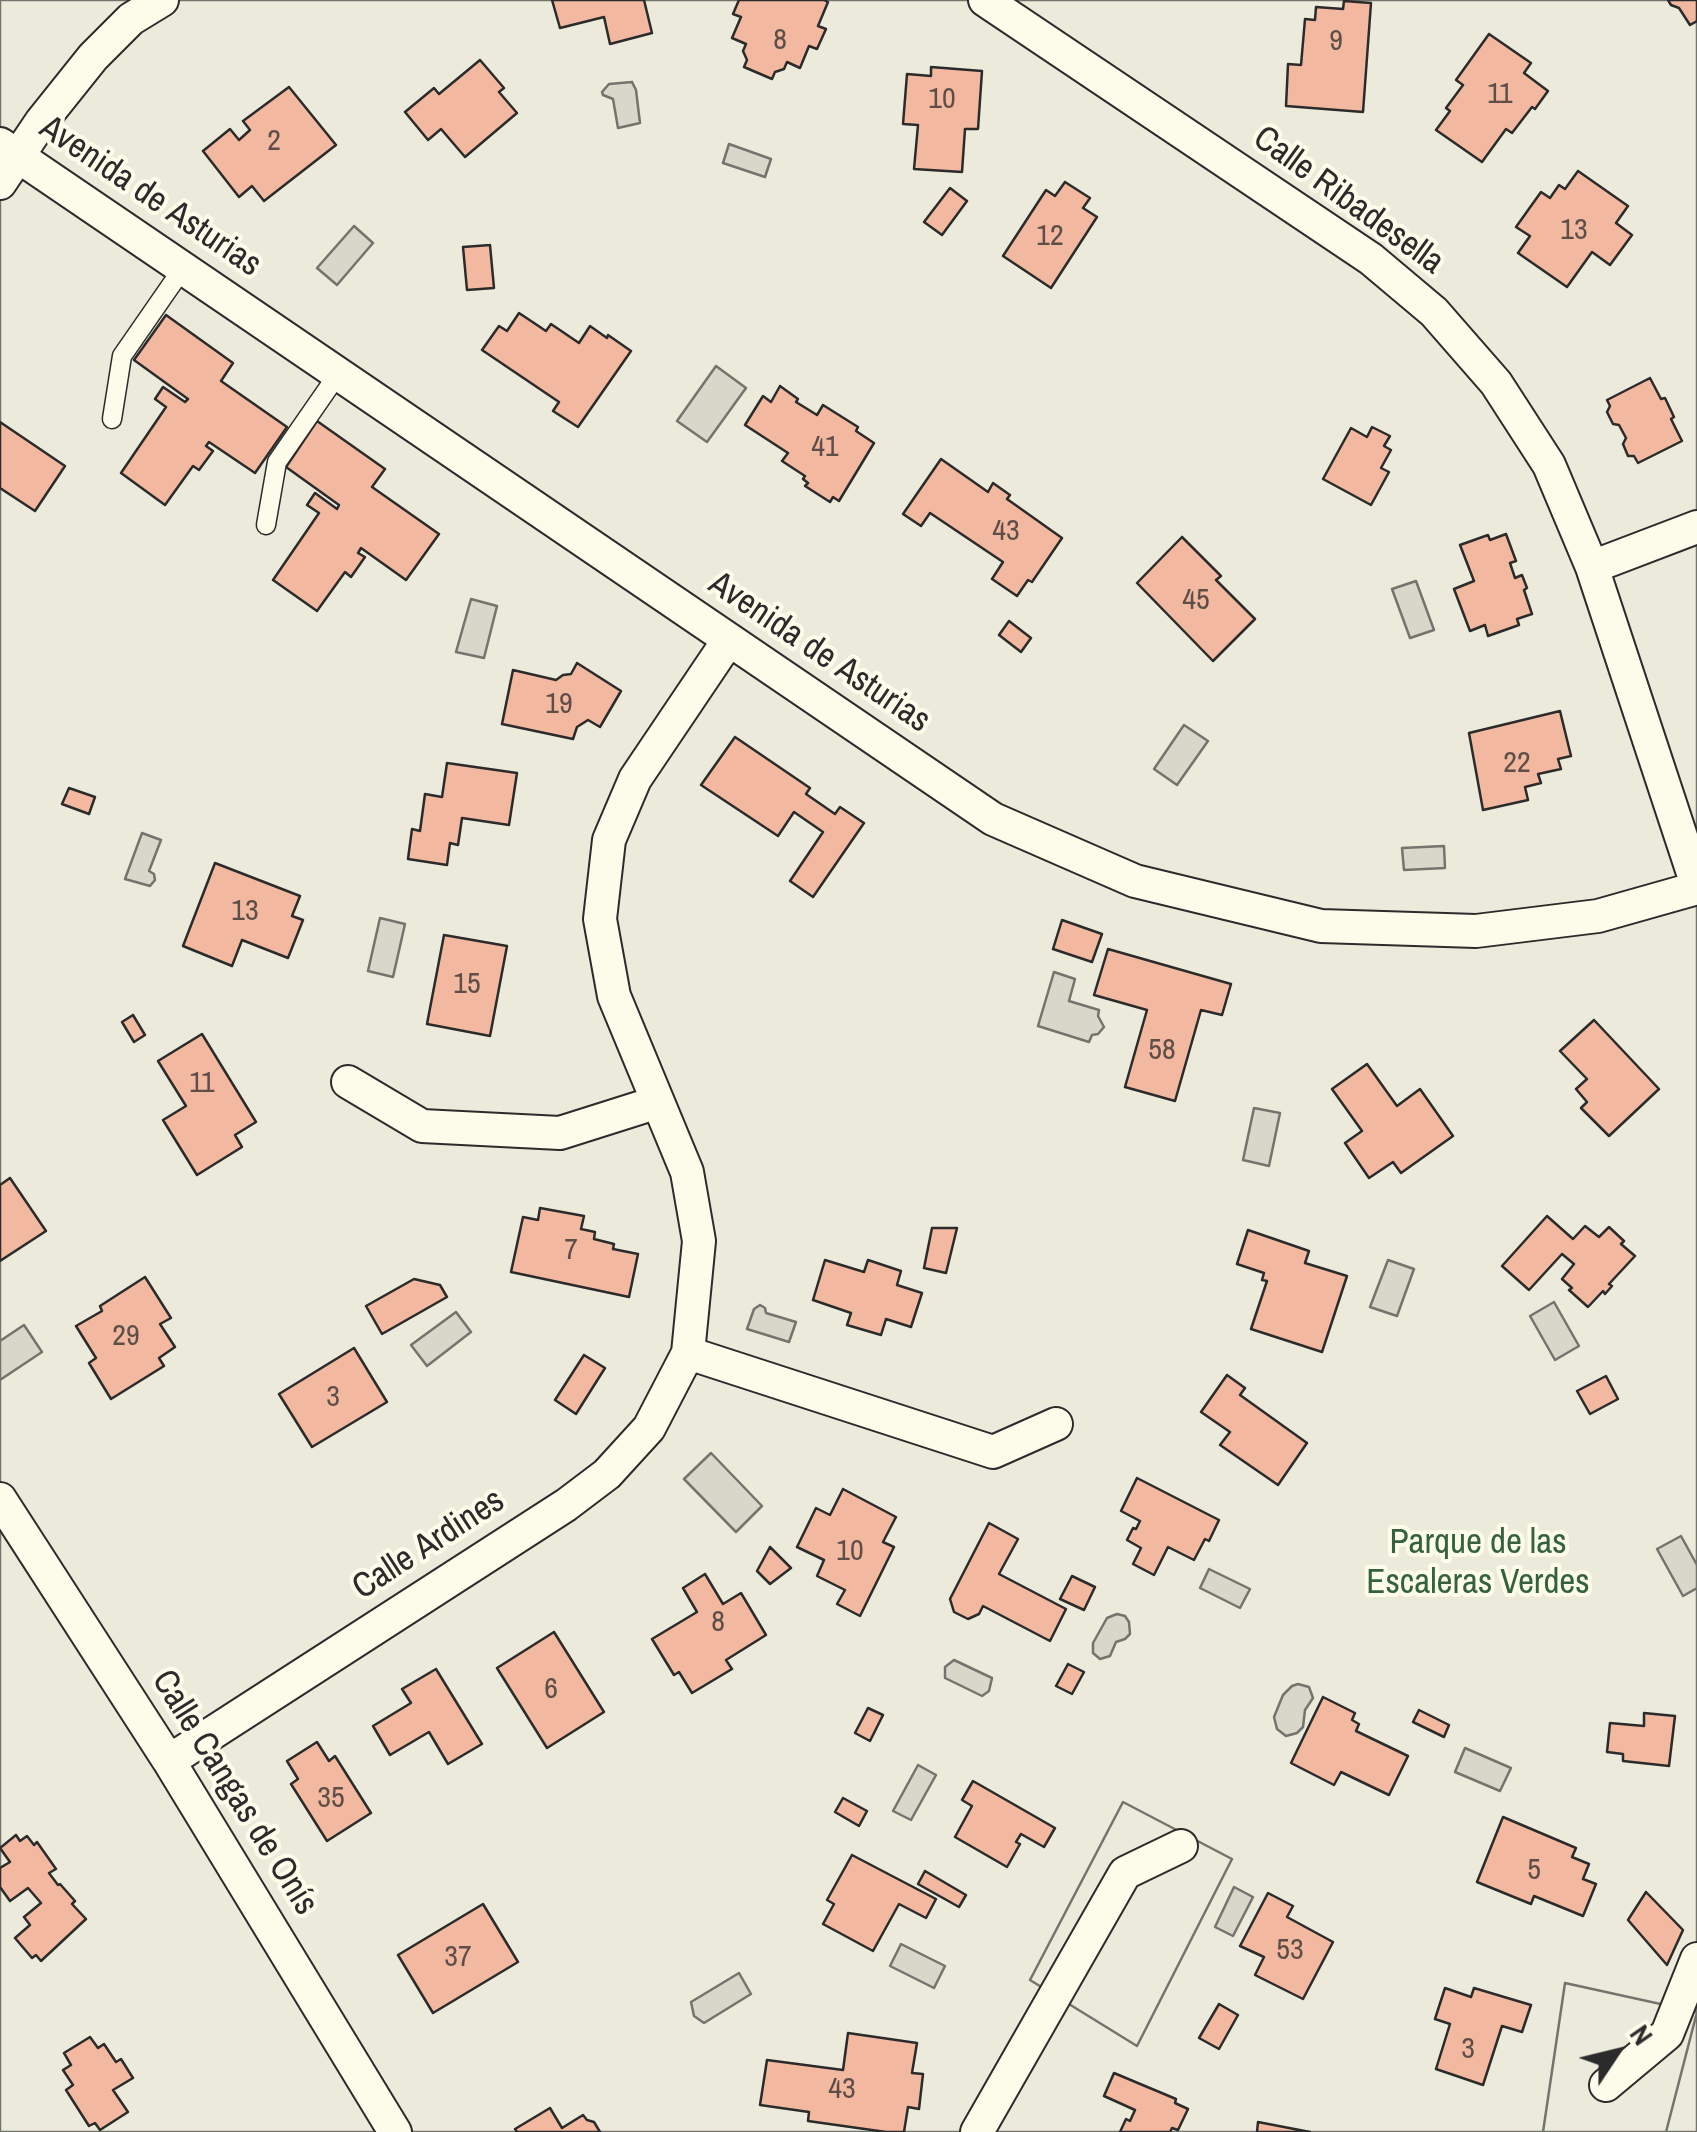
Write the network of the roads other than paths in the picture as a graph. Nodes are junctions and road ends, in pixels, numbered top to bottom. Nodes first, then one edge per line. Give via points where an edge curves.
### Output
1 (162, 0) edge
2 (985, 0) edge
3 (6, 161) edge
4 (183, 268) junction
5 (338, 374) junction
6 (112, 420) dead end
7 (266, 526) dead end
8 (1697, 527) edge
9 (1592, 566) junction
10 (728, 641) junction
11 (1697, 886) edge
12 (348, 1082) dead end
13 (658, 1102) junction
14 (688, 1353) junction
15 (1056, 1424) dead end
16 (0, 1499) edge
17 (169, 1760) junction
18 (1182, 1846) dead end
19 (1697, 1958) edge
20 (1606, 2085) dead end
21 (394, 2132) edge
22 (977, 2132) edge

1 - 3 street via 93,57
2 - 9 street, Calle Ribadesella via 1371,260 1434,312 1496,383 1549,465
3 - 4 street, Avenida de Asturias
4 - 5 street, Avenida de Asturias
4 - 6 lane via 122,356
5 - 7 lane via 277,462
5 - 10 street, Avenida de Asturias
8 - 9 street
9 - 11 street, Calle Ribadesella
10 - 11 street, Avenida de Asturias via 993,819 1134,881 1321,926 1476,931 1598,916
10 - 13 street, Calle Ardines via 635,779 609,840 600,918 614,996
12 - 13 street via 422,1126 560,1133
13 - 14 street, Calle Ardines via 687,1172 699,1241
14 - 15 street via 993,1452
14 - 17 street, Calle Ardines via 649,1428 607,1474
16 - 17 street, Calle Cangas de Onís
17 - 21 street, Calle Cangas de Onís
18 - 22 street via 1125,1873
19 - 20 street via 1667,2034

